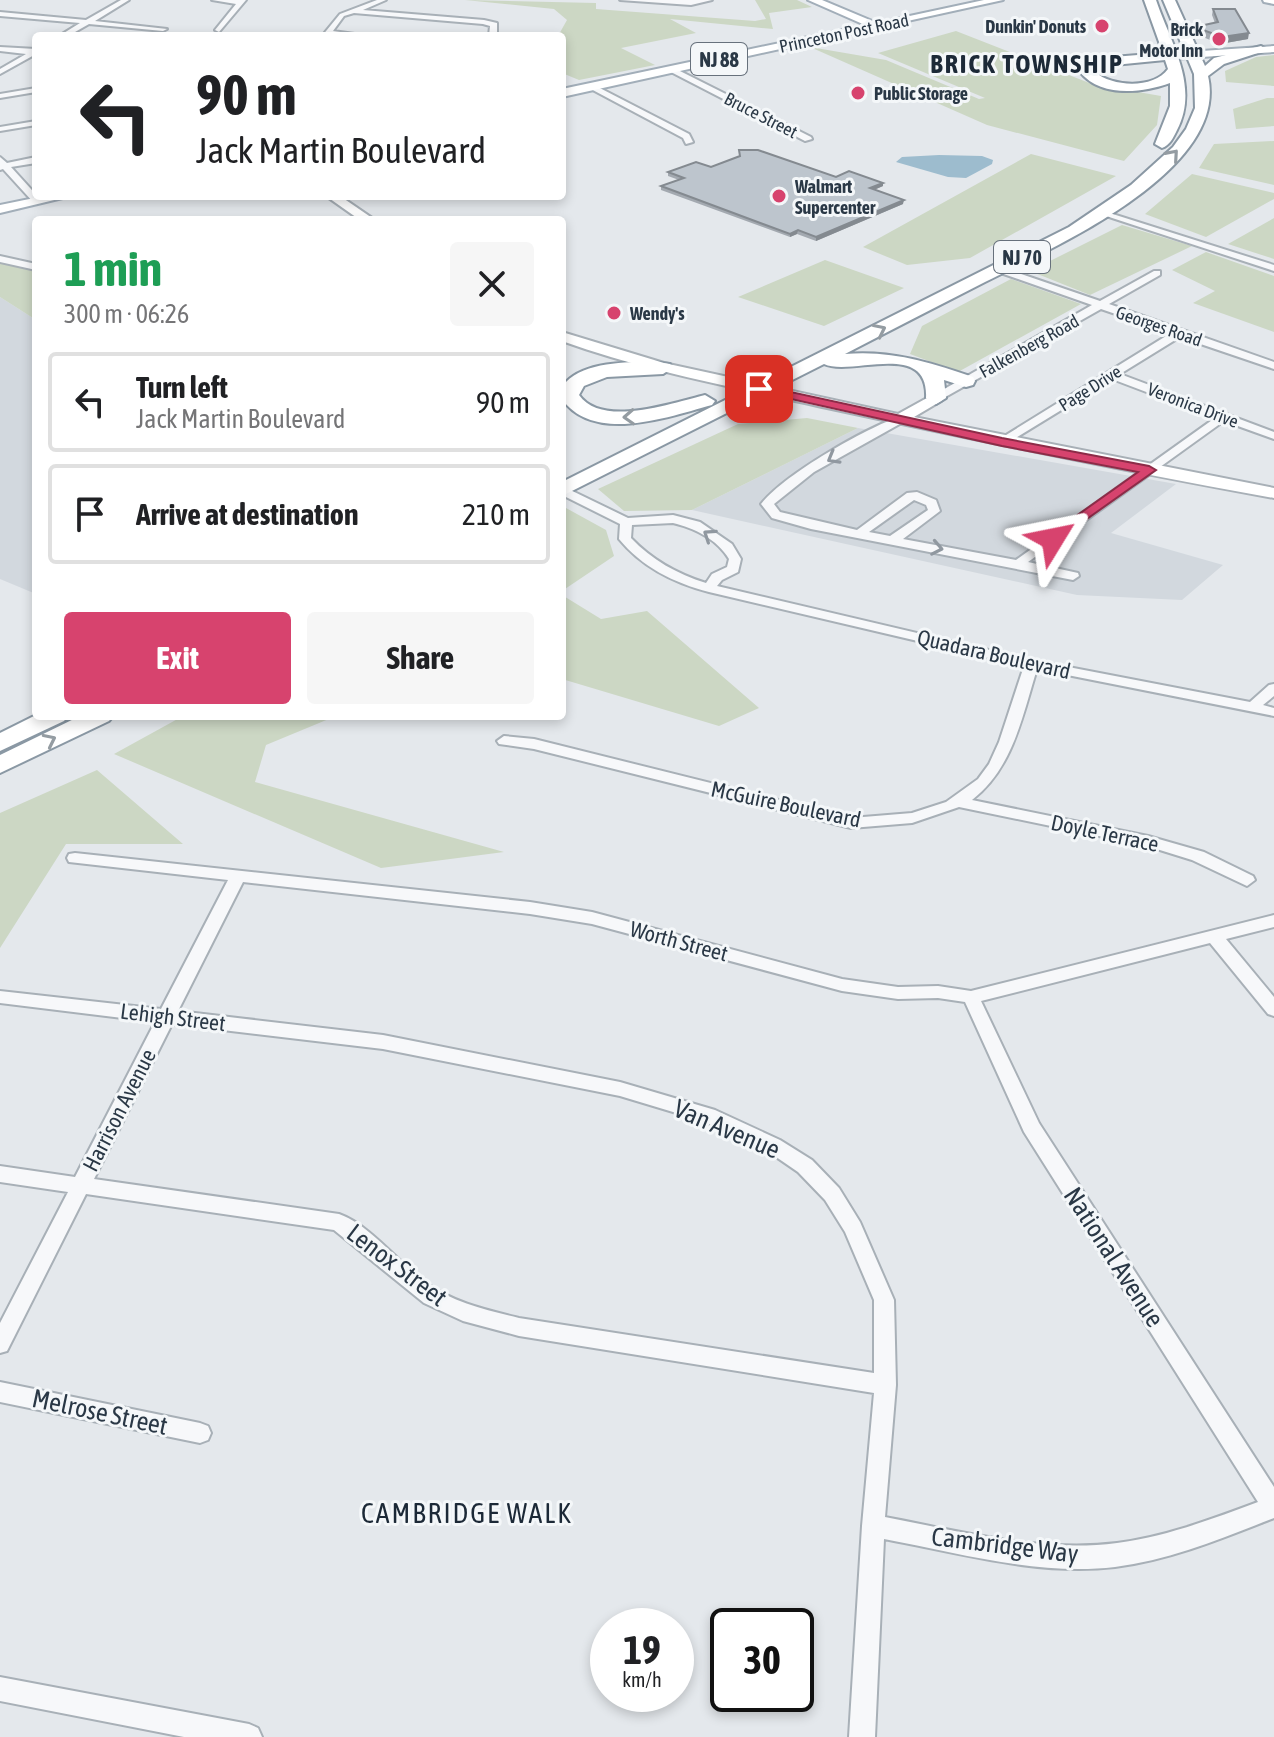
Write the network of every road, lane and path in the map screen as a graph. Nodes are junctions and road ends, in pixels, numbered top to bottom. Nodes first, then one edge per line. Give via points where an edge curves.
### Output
1 (126, 0) edge
2 (215, 0) edge
3 (383, 0) edge
4 (623, 0) edge
5 (708, 0) edge
6 (813, 0) edge
7 (998, 0) edge
8 (1012, 0) edge
9 (1169, 0) edge
10 (242, 1) edge
11 (985, 3) junction
12 (1149, 3) edge
13 (353, 11) junction
14 (0, 14) edge
15 (87, 22) junction
16 (876, 26) junction
17 (163, 29) dead end
18 (219, 30) dead end
19 (70, 32) edge
20 (328, 32) edge
21 (493, 32) edge
22 (0, 49) edge
23 (1268, 49) edge
24 (32, 52) edge
25 (32, 54) edge
26 (1193, 54) junction
27 (1174, 62) junction
28 (672, 69) junction
29 (0, 72) edge
30 (1199, 76) junction
31 (592, 86) junction
32 (32, 91) edge
33 (566, 92) edge
34 (0, 96) edge
35 (32, 124) edge
36 (0, 129) edge
37 (808, 139) dead end
38 (689, 142) dead end
39 (32, 160) edge
40 (2, 164) edge
41 (32, 196) edge
42 (42, 200) edge
43 (338, 200) edge
44 (37, 201) joint
45 (0, 209) edge
46 (1103, 212) junction
47 (363, 216) edge
48 (0, 259) edge
49 (32, 266) edge
50 (1274, 268) edge
51 (998, 269) junction
52 (1157, 273) dead end
53 (1100, 305) junction
54 (1179, 333) junction
55 (566, 337) edge
56 (917, 364) junction
57 (1274, 366) edge
58 (663, 368) junction
59 (796, 371) junction
60 (1112, 375) junction
61 (966, 381) junction
62 (735, 384) junction
63 (759, 389) junction
64 (936, 398) junction
65 (705, 401) junction
66 (1223, 417) junction
67 (901, 419) junction
68 (1274, 436) edge
69 (1002, 442) junction
70 (1149, 470) junction
71 (566, 473) edge
72 (566, 488) edge
73 (566, 492) edge
74 (1274, 493) edge
75 (626, 522) junction
76 (859, 534) junction
77 (893, 540) junction
78 (1018, 564) junction
79 (1073, 576) dead end
80 (709, 588) junction
81 (1032, 664) junction
82 (1274, 688) edge
83 (1253, 707) junction
84 (1274, 712) edge
85 (47, 720) edge
86 (92, 720) edge
87 (504, 741) dead end
88 (0, 743) edge
89 (0, 765) edge
90 (958, 802) junction
91 (75, 858) dead end
92 (238, 876) junction
93 (1247, 880) dead end
94 (1274, 921) edge
95 (1213, 935) junction
96 (0, 997) edge
97 (971, 997) junction
98 (1274, 1009) edge
99 (167, 1016) junction
100 (345, 1037) joint
101 (0, 1174) edge
102 (81, 1185) junction
103 (0, 1344) edge
104 (885, 1385) junction
105 (0, 1392) edge
106 (200, 1433) dead end
107 (1274, 1507) edge
108 (873, 1526) junction
109 (0, 1689) edge
110 (249, 1737) edge
111 (862, 1737) edge

1 - 15 street
2 - 10 street
3 - 13 street
4 - 5 street
6 - 16 main road
7 - 11 main road, Princeton Post Road
8 - 11 main road, Princeton Post Road / NJ 88
9 - 26 highway, NJ 70
10 - 18 street
11 - 16 main road, Princeton Post Road / NJ 88
12 - 27 highway, NJ 70
13 - 20 street
13 - 21 street via 484,22 494,25
14 - 15 street
15 - 17 street
15 - 19 street
16 - 28 main road, Princeton Post Road / NJ 88
22 - 24 street
23 - 26 main road
23 - 30 highway via 1219,61
25 - 29 street
26 - 27 main road
26 - 30 highway, NJ 70
27 - 27 highway via 1167,80 1138,86 1100,82 1087,72 1100,62
27 - 62 highway, NJ 70 via 1177,119 1165,141 1131,178 1084,211
28 - 31 main road, Princeton Post Road / NJ 88
28 - 37 street, Bruce Street
46 -> 30 highway, NJ 70 via 1178,152 1203,102
31 - 33 main road, Princeton Post Road / NJ 88
31 - 38 street
32 - 34 street
35 - 36 street
39 - 40 street
40 - 41 street
42 - 44 main road
43 - 47 street
44 - 45 main road
46 - 50 street
46 - 51 highway, NJ 70
48 - 49 street
51 - 53 street, Georges Road
59 -> 51 highway, NJ 70
52 - 53 street, Falkenberg Road
53 - 54 street, Georges Road
53 - 61 street, Falkenberg Road
54 - 57 street, Georges Road
54 - 60 street, Page Drive
55 - 58 street
56 - 59 highway via 870,357
56 - 61 highway
56 - 64 highway via 936,382
58 - 62 street
65 -> 58 highway via 614,417 572,405 569,395 576,382 595,374
59 - 63 highway, NJ 70
60 - 66 street, Veronica Drive
60 - 69 street, Page Drive
61 - 64 street, Falkenberg Road
62 - 63 street
62 - 65 highway, NJ 70
63 - 67 street
63 - 72 highway, NJ 70
64 - 67 street, Falkenberg Road
65 - 71 highway, NJ 70
66 - 68 street, Veronica Drive
66 - 70 street
67 - 69 street
67 -> 76 street via 806,473 767,504 776,515
69 - 70 street
70 - 74 street
70 - 78 street
73 - 75 street
75 - 80 street, Quadara Boulevard via 625,539 639,556
80 -> 75 street via 733,569 735,559 728,547 696,525 673,519
76 - 77 street
76 - 77 street via 904,499 917,496 932,503 934,511
77 -> 78 street
78 - 79 street
80 - 81 street, Quadara Boulevard
81 - 83 street, Quadara Boulevard
81 - 90 street, McGuire Boulevard via 996,765
82 - 83 street
83 - 84 street, Quadara Boulevard
85 - 88 highway
89 -> 86 highway
87 - 90 street, McGuire Boulevard via 851,823 926,816
90 - 93 street, Doyle Terrace via 1148,841 1198,856
91 - 92 street, Worth Street
92 - 97 street, Worth Street via 592,918 842,985
92 - 99 street, Harrison Avenue
94 - 95 street, Worth Street
95 - 97 street, Worth Street
95 - 98 street
96 - 99 street, Lehigh Street
97 - 107 street, National Avenue via 1031,1127
99 - 100 street, Lehigh Street
99 - 102 street, Harrison Avenue
100 - 104 street, Van Avenue via 620,1089 708,1115 773,1145 805,1166 832,1194 874,1271 884,1300
101 - 102 street, Lenox Street
102 - 103 street, Harrison Avenue
102 - 104 street, Lenox Street via 339,1222 428,1295 462,1313 519,1327
104 - 108 street, Van Avenue
105 - 106 street, Melrose Street
107 - 108 street, Cambridge Way via 1176,1544 1113,1556 1052,1556
108 - 111 street, Van Avenue
109 - 110 street

